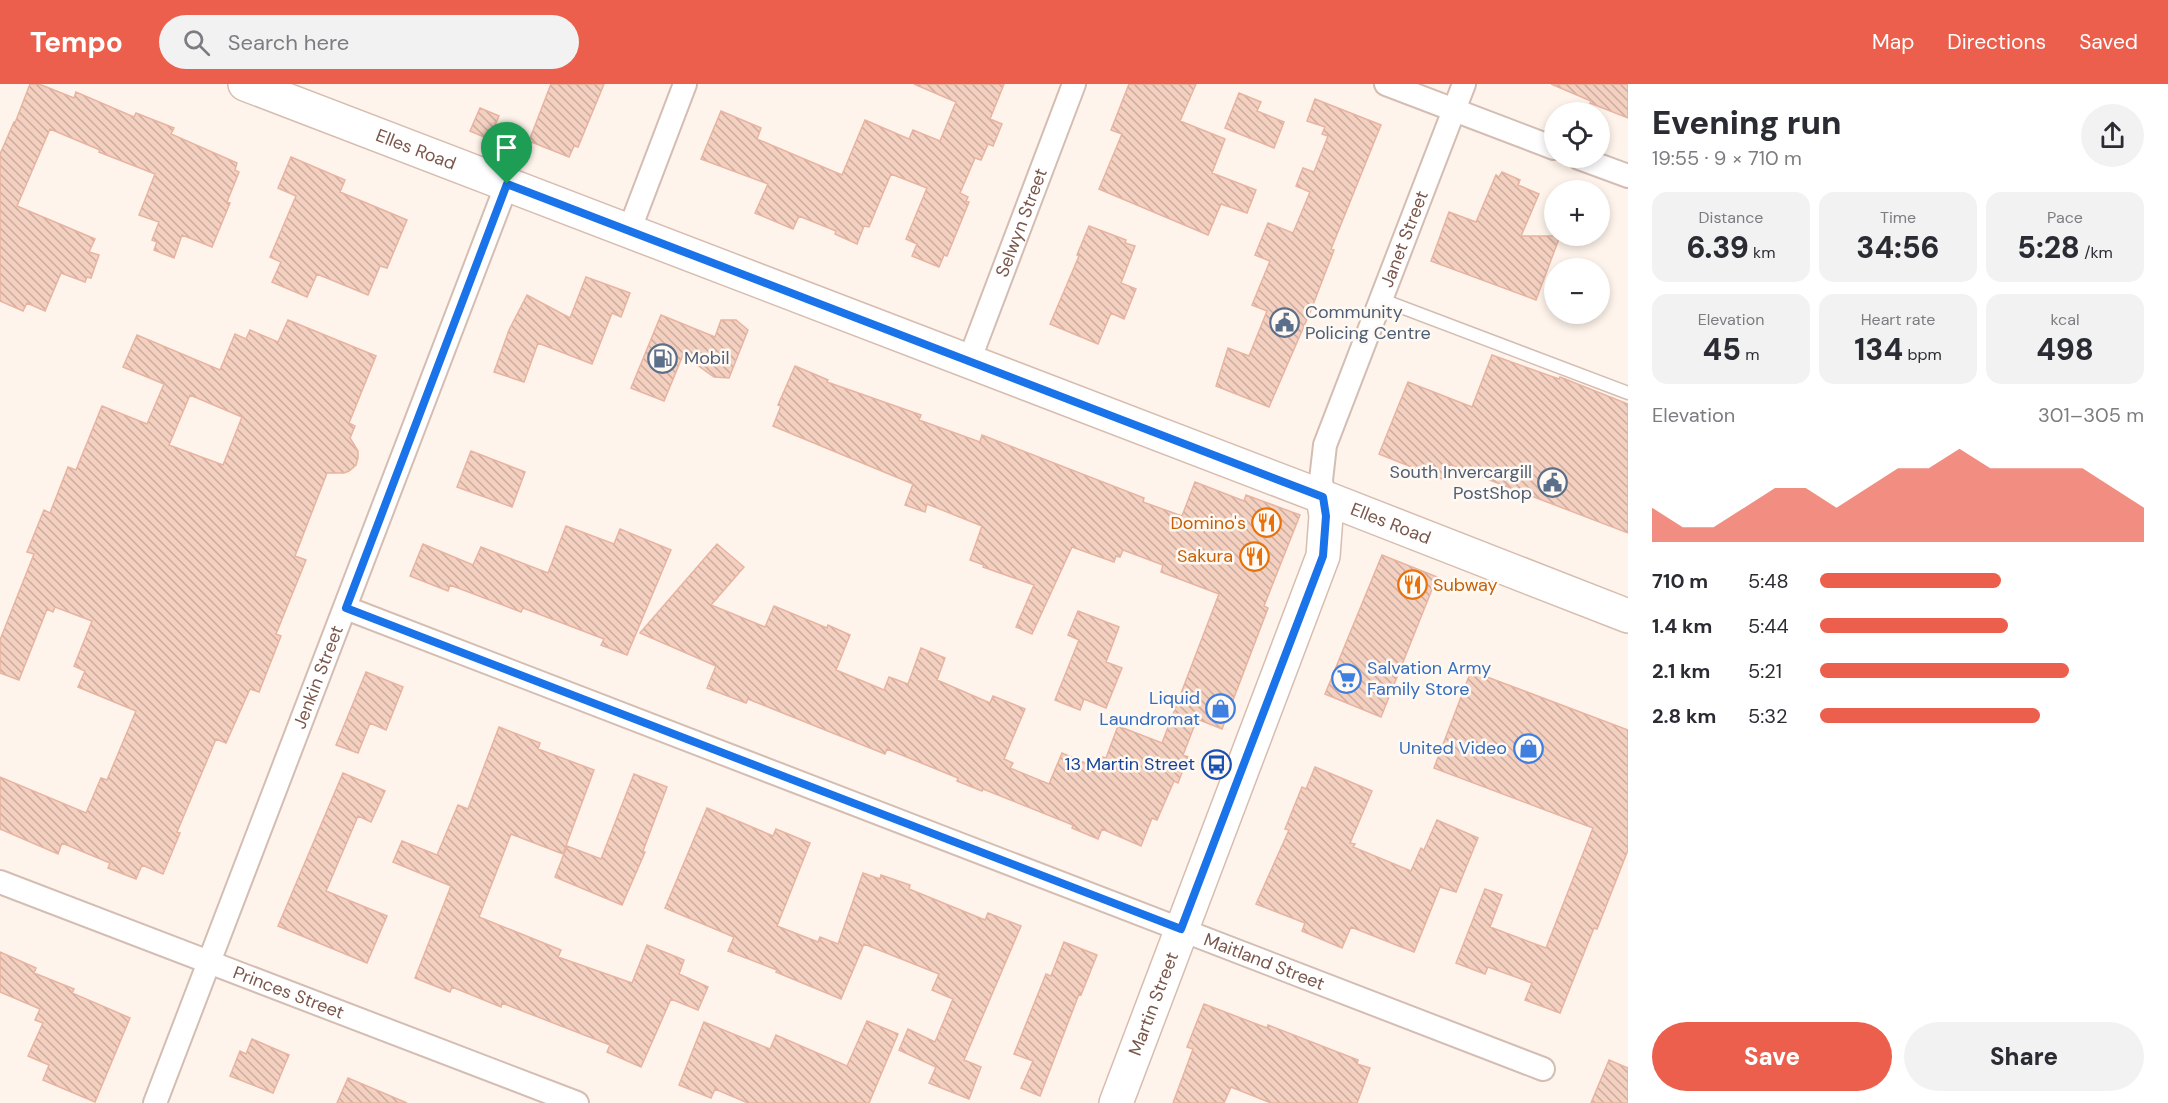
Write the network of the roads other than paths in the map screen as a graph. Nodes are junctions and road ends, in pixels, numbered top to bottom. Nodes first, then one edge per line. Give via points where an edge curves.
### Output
1 (245, 84) edge
2 (685, 84) edge
3 (1074, 84) edge
4 (1386, 84) edge
5 (1464, 84) edge
6 (1453, 110) junction
7 (1544, 144) edge
8 (1607, 168) edge
9 (1628, 176) edge
10 (507, 184) junction
11 (629, 231) junction
12 (1380, 299) junction
13 (969, 361) junction
14 (1628, 393) edge
15 (1323, 497) junction
16 (346, 608) junction
17 (1628, 616) edge
18 (0, 882) edge
19 (1181, 929) junction
20 (209, 962) junction
21 (1543, 1069) dead end
22 (155, 1103) edge
23 (577, 1103) edge
24 (1116, 1103) edge

1 - 10 main road, Elles Road
2 - 11 street
3 - 13 street, Selwyn Street
4 - 6 street
5 - 6 street, Janet Street
6 - 7 street
6 - 12 street, Janet Street
8 - 9 street
10 - 11 main road, Elles Road
10 - 16 street, Jenkin Street
11 - 13 main road, Elles Road
12 - 14 lane
12 - 15 street, Janet Street via 1325,446
13 - 15 main road, Elles Road
15 - 17 main road, Elles Road
15 - 19 main road, Martin Street via 1323,556
16 - 19 street, Maitland Street
16 - 20 street, Jenkin Street
18 - 20 street, Princes Street
19 - 21 street, Maitland Street
19 - 24 main road, Martin Street
20 - 22 street, Jenkin Street
20 - 23 street, Princes Street

